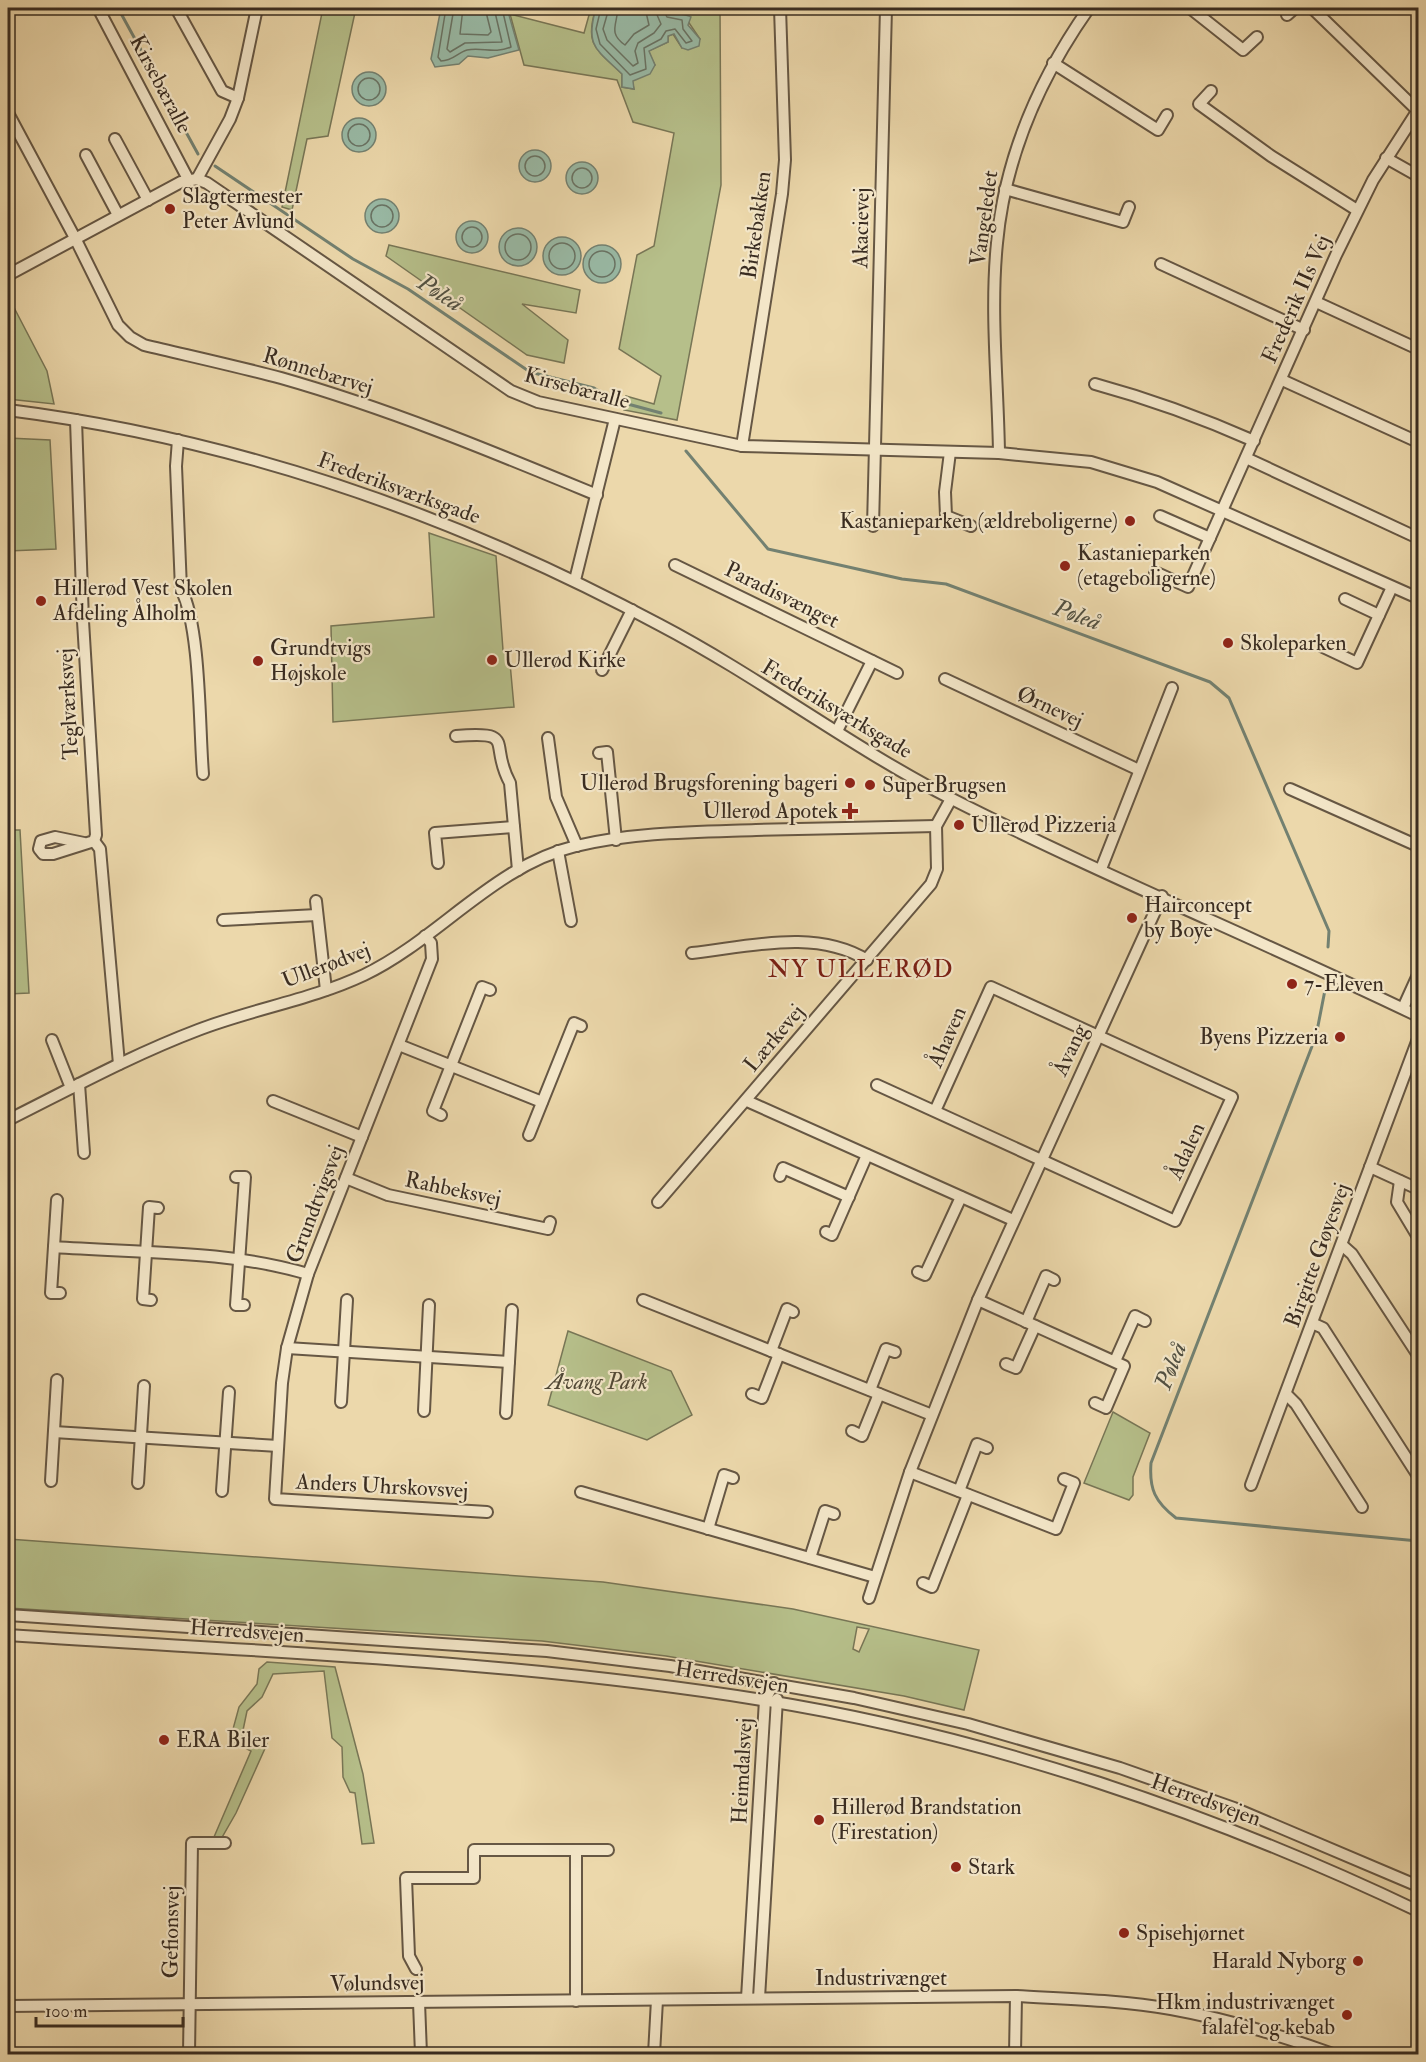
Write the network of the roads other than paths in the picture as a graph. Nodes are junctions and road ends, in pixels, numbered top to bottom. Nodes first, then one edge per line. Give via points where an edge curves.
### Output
1 (98, 8) edge
2 (176, 8) edge
3 (257, 8) edge
4 (780, 8) edge
5 (886, 8) edge
6 (1089, 8) edge
7 (1190, 8) edge
8 (1312, 8) edge
9 (1257, 37) dead end
10 (1053, 63) junction
11 (1211, 91) dead end
12 (238, 98) junction
13 (1418, 111) edge
14 (8, 113) edge
15 (1167, 115) dead end
16 (115, 139) dead end
17 (86, 155) dead end
18 (1386, 158) junction
19 (1419, 176) edge
20 (192, 179) junction
21 (1005, 189) junction
22 (148, 200) junction
23 (1130, 207) dead end
24 (1358, 210) junction
25 (118, 215) junction
26 (75, 238) junction
27 (1161, 264) dead end
28 (8, 275) edge
29 (1316, 302) junction
30 (1304, 330) junction
31 (1419, 349) edge
32 (1282, 380) junction
33 (1095, 384) dead end
34 (8, 410) edge
35 (615, 419) junction
36 (76, 420) junction
37 (178, 440) junction
38 (1254, 441) junction
39 (1419, 442) edge
40 (742, 446) junction
41 (875, 450) junction
42 (950, 452) junction
43 (999, 453) junction
44 (1246, 458) junction
45 (597, 495) junction
46 (1223, 510) junction
47 (1160, 516) dead end
48 (873, 526) dead end
49 (971, 526) dead end
50 (1210, 538) junction
51 (1419, 538) edge
52 (675, 566) dead end
53 (1155, 572) dead end
54 (575, 580) junction
55 (1392, 587) junction
56 (1419, 598) edge
57 (1345, 600) dead end
58 (632, 610) junction
59 (1379, 615) junction
60 (1323, 647) dead end
61 (872, 660) junction
62 (602, 670) dead end
63 (897, 672) dead end
64 (945, 680) dead end
65 (1172, 688) dead end
66 (837, 731) junction
67 (456, 736) dead end
68 (548, 738) dead end
69 (599, 753) dead end
70 (1139, 770) junction
71 (203, 774) dead end
72 (1290, 789) dead end
73 (951, 799) junction
74 (936, 826) junction
75 (514, 827) junction
76 (616, 840) junction
77 (577, 846) junction
78 (1419, 846) edge
79 (558, 851) junction
80 (438, 863) dead end
81 (1101, 869) junction
82 (518, 870) junction
83 (1162, 896) junction
84 (316, 901) dead end
85 (317, 915) junction
86 (222, 920) dead end
87 (571, 921) dead end
88 (425, 936) junction
89 (692, 953) dead end
90 (867, 960) junction
91 (1419, 975) edge
92 (326, 990) junction
93 (490, 990) dead end
94 (1403, 1008) junction
95 (1419, 1016) edge
96 (581, 1026) dead end
97 (1098, 1036) junction
98 (1419, 1039) edge
99 (52, 1040) dead end
100 (399, 1045) junction
101 (119, 1064) junction
102 (451, 1066) junction
103 (877, 1085) dead end
104 (75, 1086) junction
105 (273, 1101) dead end
106 (747, 1101) junction
107 (542, 1102) junction
108 (935, 1111) junction
109 (441, 1115) dead end
110 (8, 1120) edge
111 (529, 1135) dead end
112 (362, 1137) junction
113 (84, 1153) dead end
114 (867, 1155) junction
115 (1041, 1160) junction
116 (1370, 1167) junction
117 (780, 1176) dead end
118 (236, 1177) dead end
119 (346, 1178) junction
120 (1400, 1181) junction
121 (1419, 1189) edge
122 (849, 1197) junction
123 (961, 1197) junction
124 (57, 1200) dead end
125 (658, 1202) dead end
126 (158, 1208) dead end
127 (1013, 1220) junction
128 (550, 1222) dead end
129 (826, 1232) dead end
130 (1419, 1238) edge
131 (1343, 1246) junction
132 (54, 1248) junction
133 (146, 1253) junction
134 (239, 1259) junction
135 (918, 1272) dead end
136 (309, 1274) junction
137 (1054, 1280) dead end
138 (60, 1293) dead end
139 (151, 1300) dead end
140 (347, 1300) dead end
141 (643, 1300) dead end
142 (978, 1300) junction
143 (244, 1305) dead end
144 (429, 1305) dead end
145 (512, 1310) dead end
146 (793, 1312) dead end
147 (1145, 1321) dead end
148 (1312, 1323) junction
149 (1031, 1324) junction
150 (287, 1348) junction
151 (344, 1352) junction
152 (895, 1352) dead end
153 (775, 1353) junction
154 (1419, 1355) edge
155 (427, 1357) junction
156 (1115, 1361) junction
157 (509, 1362) junction
158 (1006, 1364) dead end
159 (57, 1380) dead end
160 (144, 1386) dead end
161 (229, 1392) dead end
162 (874, 1392) junction
163 (752, 1394) dead end
164 (1287, 1395) junction
165 (341, 1402) dead end
166 (1095, 1403) dead end
167 (424, 1411) dead end
168 (506, 1413) dead end
169 (932, 1415) junction
170 (852, 1431) dead end
171 (54, 1432) junction
172 (141, 1437) junction
173 (225, 1443) junction
174 (278, 1446) junction
175 (987, 1448) dead end
176 (910, 1472) junction
177 (1419, 1476) edge
178 (733, 1478) dead end
179 (1064, 1479) dead end
180 (51, 1480) dead end
181 (138, 1483) dead end
182 (1251, 1485) dead end
183 (222, 1491) dead end
184 (581, 1492) dead end
185 (963, 1493) junction
186 (275, 1499) joint
187 (1362, 1508) dead end
188 (487, 1512) dead end
189 (834, 1514) dead end
190 (708, 1529) junction
191 (810, 1558) junction
192 (875, 1577) junction
193 (923, 1583) dead end
194 (869, 1598) dead end
195 (8, 1615) edge
196 (8, 1635) edge
197 (774, 1683) junction
198 (765, 1701) junction
199 (778, 1703) junction
200 (225, 1844) dead end
201 (576, 1850) junction
202 (608, 1850) dead end
203 (1419, 1886) edge
204 (1419, 1911) edge
205 (416, 1969) dead end
206 (1016, 1996) junction
207 (747, 1998) junction
208 (759, 1998) junction
209 (657, 2000) junction
210 (576, 2001) junction
211 (419, 2002) junction
212 (189, 2004) junction
213 (8, 2006) edge
214 (189, 2055) edge
215 (421, 2055) edge
216 (654, 2055) edge
217 (1015, 2055) edge
218 (1333, 2055) edge

1 - 20 street, Kirsebæralle
2 - 12 street via 222,90
3 - 12 street
4 - 40 street, Birkebakken via 783,194
5 - 41 street, Akacievej
6 - 10 street, Vangeledet
7 - 9 street via 1243,50
8 - 13 street
10 - 15 street via 1158,130
10 - 21 street, Vangeledet via 1024,125
11 - 24 street via 1199,104 1270,156
12 - 20 street via 230,119
13 - 18 street, Frederik IIs Vej
14 - 26 street
16 - 22 street
17 - 25 street
18 - 19 street
18 - 24 street, Frederik IIs Vej
20 - 22 street
20 - 35 street, Kirsebæralle via 207,183 511,391 538,402
21 - 23 street via 1123,222
21 - 43 street, Vangeledet via 994,285
22 - 25 street
24 - 29 street, Frederik IIs Vej
25 - 26 street
26 - 28 street
26 - 45 street, Rønnebærvej via 118,325 144,345 281,378 363,404 471,442
27 - 30 street
29 - 30 street, Frederik IIs Vej
29 - 31 street
30 - 32 street, Frederik IIs Vej
32 - 38 street, Frederik IIs Vej
32 - 39 street
33 - 38 street via 1202,418
34 - 36 street, Frederiksværksgade
35 - 40 street, Kirsebæralle
35 - 45 street
36 - 37 street, Frederiksværksgade
36 - 101 street, Teglværksvej via 83,632 96,835 89,842 100,849
37 - 54 street, Frederiksværksgade via 345,488 479,537
37 - 71 street via 181,590 189,605 193,638
38 - 44 street, Frederik IIs Vej
40 - 41 street, Kirsebæralle
41 - 42 street, Kirsebæralle
41 - 48 street
42 - 43 street, Kirsebæralle
42 - 49 street via 946,516
43 - 46 street, Kirsebæralle via 1091,462 1157,482
44 - 46 street, Frederik IIs Vej
44 - 51 street
45 - 54 street
46 - 50 street, Frederik IIs Vej
46 - 55 street, Kirsebæralle
47 - 50 street
50 - 53 street, Frederik IIs Vej via 1188,587
52 - 61 street, Paradisvænget
54 - 58 street, Frederiksværksgade
55 - 56 street, Kirsebæralle
55 - 59 street
57 - 59 street
58 - 62 street
58 - 66 street, Frederiksværksgade
59 - 60 street via 1357,663
61 - 63 street, Paradisvænget
61 - 66 street
64 - 70 street, Ørnevej
65 - 70 street
66 - 73 street, Frederiksværksgade
67 - 75 street via 496,736 503,771 510,783
68 - 77 street via 556,797
69 - 76 street via 607,752
70 - 81 street
72 - 78 street
73 - 74 street
73 - 81 street, Frederiksværksgade
74 - 76 street, Ullerødvej via 692,832
74 - 90 street, Lærkevej via 937,869 931,884
75 - 80 street via 435,833
75 - 82 street
76 - 77 street, Ullerødvej
77 - 79 street, Ullerødvej
79 - 82 street, Ullerødvej
79 - 87 street
81 - 83 street, Frederiksværksgade
82 - 88 street, Ullerødvej
83 - 94 street, Frederiksværksgade
83 - 97 street, Åvang
84 - 85 street
85 - 86 street
85 - 92 street
88 - 92 street, Ullerødvej via 363,975
88 - 100 street, Grundtvigsvej via 432,959
89 - 90 street via 798,940 847,950
90 - 106 street, Lærkevej
91 - 94 street
92 - 101 street, Ullerødvej via 198,1030
93 - 102 street via 482,987
94 - 95 street, Frederiksværksgade
96 - 107 street via 574,1023
97 - 108 street, Åhaven via 991,987
97 - 115 street, Åvang
97 - 115 street, Ådalen via 1232,1097 1175,1221
98 - 116 street, Birgitte Gøyesvej
99 - 104 street
100 - 102 street
100 - 112 street, Grundtvigsvej
101 - 104 street, Ullerødvej
102 - 107 street
102 - 109 street via 433,1112
103 - 108 street
104 - 110 street, Ullerødvej
104 - 113 street
105 - 112 street
106 - 114 street
106 - 125 street, Lærkevej
107 - 111 street
108 - 115 street
112 - 119 street, Grundtvigsvej
114 - 122 street
114 - 123 street
115 - 127 street, Åvang
116 - 120 street
116 - 131 street, Birgitte Gøyesvej
117 - 122 street via 783,1168
118 - 134 street via 244,1177
119 - 128 street, Rahbeksvej via 388,1195 548,1229
119 - 136 street, Grundtvigsvej
120 - 121 street
120 - 130 street via 1397,1202
122 - 129 street via 832,1235
123 - 127 street
123 - 135 street via 926,1275
124 - 132 street
126 - 133 street via 149,1208
127 - 142 street, Åvang
131 - 148 street, Birgitte Gøyesvej
131 - 154 street
132 - 133 street
132 - 138 street via 51,1293
133 - 134 street
133 - 139 street via 143,1299
134 - 136 street via 272,1263
134 - 143 street via 236,1305
136 - 150 street, Grundtvigsvej
137 - 149 street via 1046,1276
140 - 151 street
141 - 153 street
142 - 149 street
142 - 169 street, Åvang
144 - 155 street
145 - 157 street
146 - 153 street via 787,1309
147 - 156 street via 1135,1317
148 - 164 street, Birgitte Gøyesvej
148 - 177 street via 1323,1328
149 - 156 street
149 - 158 street via 1016,1368
150 - 151 street
150 - 174 street, Grundtvigsvej
151 - 155 street
151 - 165 street
152 - 162 street via 886,1349
153 - 162 street
153 - 163 street via 762,1398
155 - 157 street
155 - 167 street
156 - 166 street via 1124,1365 1106,1408
157 - 168 street
159 - 171 street
160 - 172 street
161 - 173 street
162 - 169 street
162 - 170 street via 862,1436
164 - 182 street, Birgitte Gøyesvej
164 - 187 street
169 - 176 street, Åvang
171 - 172 street
171 - 180 street
172 - 173 street
172 - 181 street
173 - 174 street
173 - 183 street
174 - 186 street, Grundtvigsvej
175 - 185 street via 977,1444
176 - 185 street
176 - 192 street, Åvang
178 - 190 street via 723,1475
179 - 185 street via 1074,1483 1056,1529
184 - 190 street
185 - 193 street via 932,1587
186 - 188 street, Anders Uhrskovsvej
189 - 191 street via 825,1511
190 - 191 street
191 - 192 street
192 - 194 street, Åvang
195 - 197 street, Herredsvejen via 547,1651
196 - 198 street, Herredsvejen via 502,1668
197 - 198 street, Heimdalsvej
197 - 199 street, Heimdalsvej
197 - 203 street, Herredsvejen via 968,1724 1120,1768 1234,1808
198 - 199 street, Herredsvejen
198 - 207 street, Heimdalsvej
199 - 204 street, Herredsvejen via 936,1738 1137,1795 1327,1867
199 - 208 street, Heimdalsvej
200 - 212 street, Gefionsvej via 192,1843
201 - 202 street
201 - 205 street via 474,1850 474,1878 406,1878 409,1956
201 - 210 street
206 - 208 street, Industrivænget
206 - 217 street
206 - 218 street, Industrivænget via 1170,2009 1290,2039
207 - 208 street, Industrivænget
207 - 209 street, Vølundsvej
209 - 210 street, Vølundsvej
209 - 216 street
210 - 211 street, Vølundsvej
211 - 212 street, Vølundsvej
211 - 215 street
212 - 213 street, Vølundsvej
212 - 214 street, Gefionsvej

